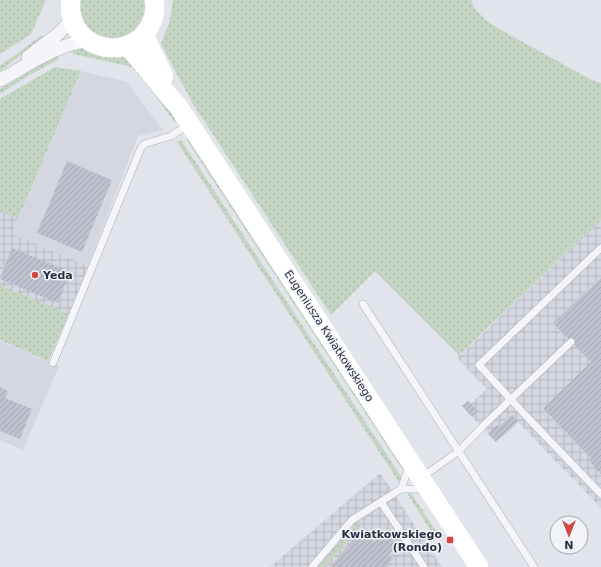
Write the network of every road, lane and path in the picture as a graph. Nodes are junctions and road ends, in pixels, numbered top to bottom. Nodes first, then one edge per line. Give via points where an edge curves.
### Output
1 (71, 0) edge
2 (154, 0) edge
3 (72, 20) junction
4 (145, 34) junction
5 (88, 40) junction
6 (127, 46) junction
7 (0, 80) edge
8 (178, 106) junction
9 (190, 124) junction
10 (601, 248) edge
11 (363, 304) dead end
12 (571, 342) dead end
13 (52, 363) dead end
14 (510, 400) junction
15 (459, 452) junction
16 (410, 462) junction
17 (424, 484) junction
18 (401, 489) junction
19 (601, 494) edge
20 (381, 502) junction
21 (312, 567) edge
22 (424, 567) edge
23 (479, 567) edge
24 (534, 567) edge

1 - 3 main road
2 - 4 main road via 153,20
3 - 5 main road
3 - 7 street via 56,36
4 - 6 main road
4 - 8 main road, Eugeniusza Kwiatkowskiego via 150,50
5 - 6 main road via 107,48
5 - 7 street via 62,46
6 - 8 main road, Eugeniusza Kwiatkowskiego
8 - 9 main road, Eugeniusza Kwiatkowskiego
9 - 13 lane via 171,136 144,144 140,150
9 - 16 main road, Eugeniusza Kwiatkowskiego
10 - 14 lane via 479,365
11 - 15 lane
12 - 14 lane
14 - 15 lane
14 - 19 lane
15 - 17 lane
15 - 24 lane
16 - 17 main road, Eugeniusza Kwiatkowskiego
16 - 18 lane
17 - 18 lane
17 - 23 main road, Eugeniusza Kwiatkowskiego
18 - 20 lane
20 - 21 lane via 352,520
20 - 22 lane

